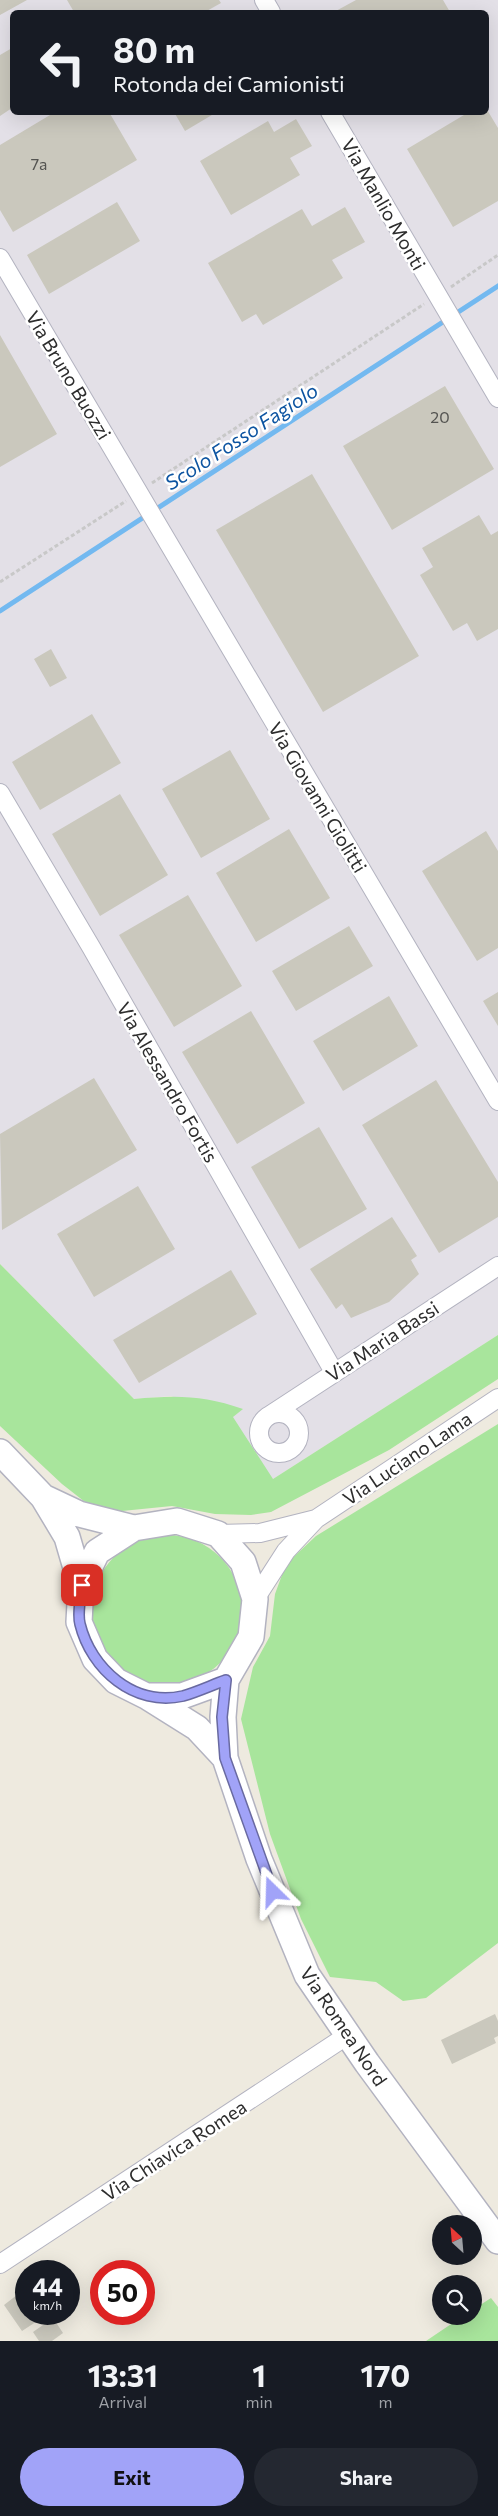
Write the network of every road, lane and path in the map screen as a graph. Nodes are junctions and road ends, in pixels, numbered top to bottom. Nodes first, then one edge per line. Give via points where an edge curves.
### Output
1 (332, 115) edge
2 (498, 255) edge
3 (0, 258) edge
4 (437, 295) junction
5 (498, 398) edge
6 (139, 492) junction
7 (0, 582) edge
8 (0, 793) edge
9 (498, 1101) edge
10 (498, 1266) edge
11 (334, 1372) junction
12 (498, 1398) edge
13 (267, 1417) dead end
14 (0, 1452) edge
15 (43, 1497) junction
16 (316, 1518) junction
17 (134, 1528) junction
18 (218, 1534) junction
19 (82, 1585) junction
20 (255, 1599) junction
21 (226, 1680) junction
22 (146, 1696) junction
23 (225, 1758) junction
24 (348, 2035) junction
25 (498, 2241) edge
26 (0, 2264) edge

1 - 4 street, Via Manlio Monti
2 - 4 path
3 - 6 street, Via Bruno Buozzi
4 - 5 street, Via Manlio Monti
4 - 6 path
6 - 7 path
6 - 9 street, Via Giovanni Giolitti
8 - 11 street, Via Alessandro Fortis
10 - 11 street, Via Maria Bassi
11 - 13 street, Via Maria Bassi
12 - 16 street, Via Luciano Lama
14 - 15 main road
15 - 17 main road via 79,1514
15 - 19 main road via 68,1537
16 - 18 street, Via Luciano Lama via 260,1533
16 - 20 street, Via Luciano Lama via 286,1551
17 - 18 main road via 177,1521
17 - 19 main road via 97,1552
18 - 20 main road via 243,1562
19 - 22 main road via 79,1622 95,1659 116,1681
20 - 21 main road via 252,1637
21 - 22 main road via 182,1696
21 - 23 main road, Via Romea Nord via 222,1717
22 - 23 main road, Via Romea Nord via 197,1728
23 - 24 main road, Via Romea Nord via 260,1860 306,1975
24 - 25 main road, Via Romea Nord
24 - 26 street, Via Chiavica Romea

